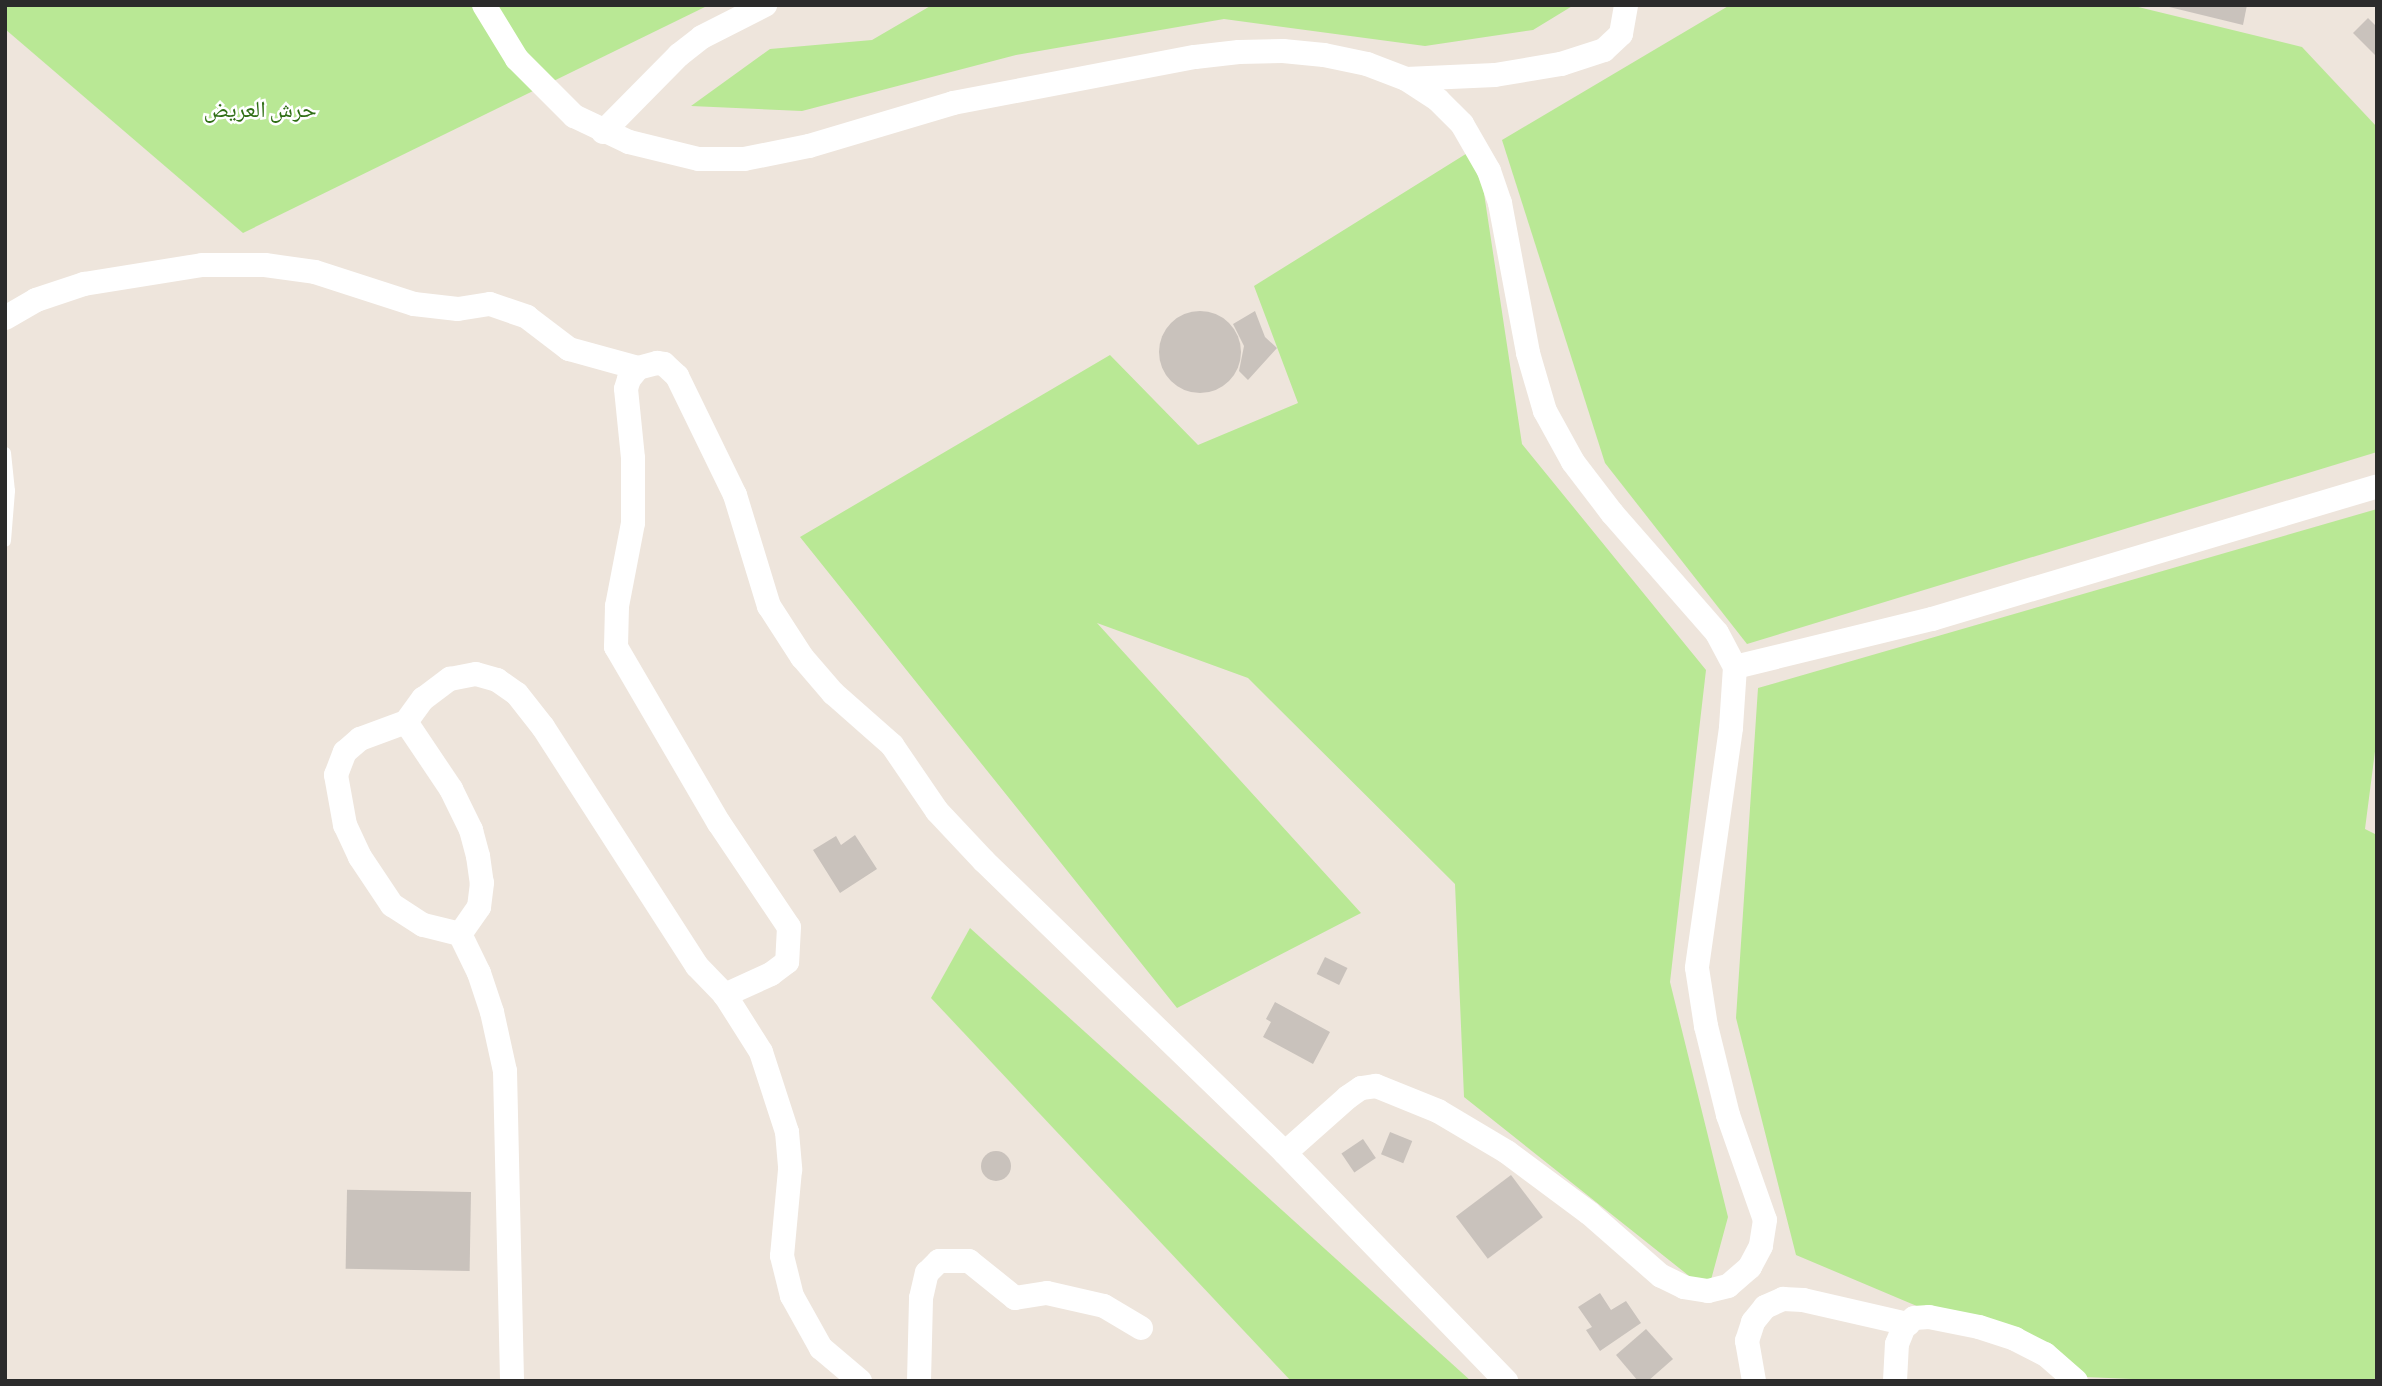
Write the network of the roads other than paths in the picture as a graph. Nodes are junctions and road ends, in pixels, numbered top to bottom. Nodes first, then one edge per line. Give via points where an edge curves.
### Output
1 (484, 5) edge
2 (765, 5) edge
3 (1626, 5) edge
4 (1406, 79) junction
5 (603, 132) junction
6 (5, 318) edge
7 (638, 368) junction
8 (5, 453) edge
9 (2377, 486) edge
10 (5, 541) edge
11 (1735, 667) junction
12 (406, 722) junction
13 (460, 934) junction
14 (725, 995) junction
15 (1285, 1153) junction
16 (1908, 1324) junction
17 (1141, 1328) dead end
18 (512, 1381) edge
19 (860, 1381) edge
20 (919, 1381) edge
21 (1506, 1381) edge
22 (1754, 1381) edge
23 (1895, 1381) edge
24 (2076, 1381) edge

1 - 5 street via 517,59 545,90 574,116
2 - 5 street via 702,37 679,55
3 - 4 street via 1621,33 1604,50 1561,64 1495,75
4 - 5 street via 1324,55 1239,52 953,103 809,146 744,159 699,159
4 - 11 street via 1438,100 1462,124 1489,171 1500,203 1528,353 1545,411 1573,462 1717,633
6 - 7 street via 36,300 73,287 202,265 265,265 315,272 414,304 458,309 490,303 527,317 569,349
7 - 14 street via 626,389 633,523 617,606 616,647 719,823 789,927 787,962
7 - 15 street via 664,364 677,376 735,495 769,606 802,657 833,694 892,745 937,811 984,861
8 - 10 lane via 9,491
9 - 11 street via 1931,619
11 - 15 street via 1698,968 1706,1026 1728,1115 1765,1220 1761,1246 1750,1267 1728,1286 1707,1291 1661,1276 1589,1213 1507,1152 1438,1111 1376,1086 1361,1088 1348,1097
12 - 13 street via 451,789 478,856 479,907
12 - 13 street via 360,738 345,752 336,775 345,825 392,905 424,925
12 - 14 street via 424,699 450,679 477,674 497,680 517,694 619,841 697,966
13 - 18 street via 492,1012 505,1071
14 - 19 street via 761,1052 787,1132 790,1171 782,1256 792,1296 821,1348
15 - 21 street
16 - 22 street via 1783,1299 1765,1307 1753,1322 1747,1341
16 - 23 street via 1898,1344
16 - 24 street via 1914,1318 1929,1317 1991,1331 2045,1354
17 - 20 street via 1104,1306 1046,1293 1015,1298 969,1261 939,1261 927,1273 921,1298

